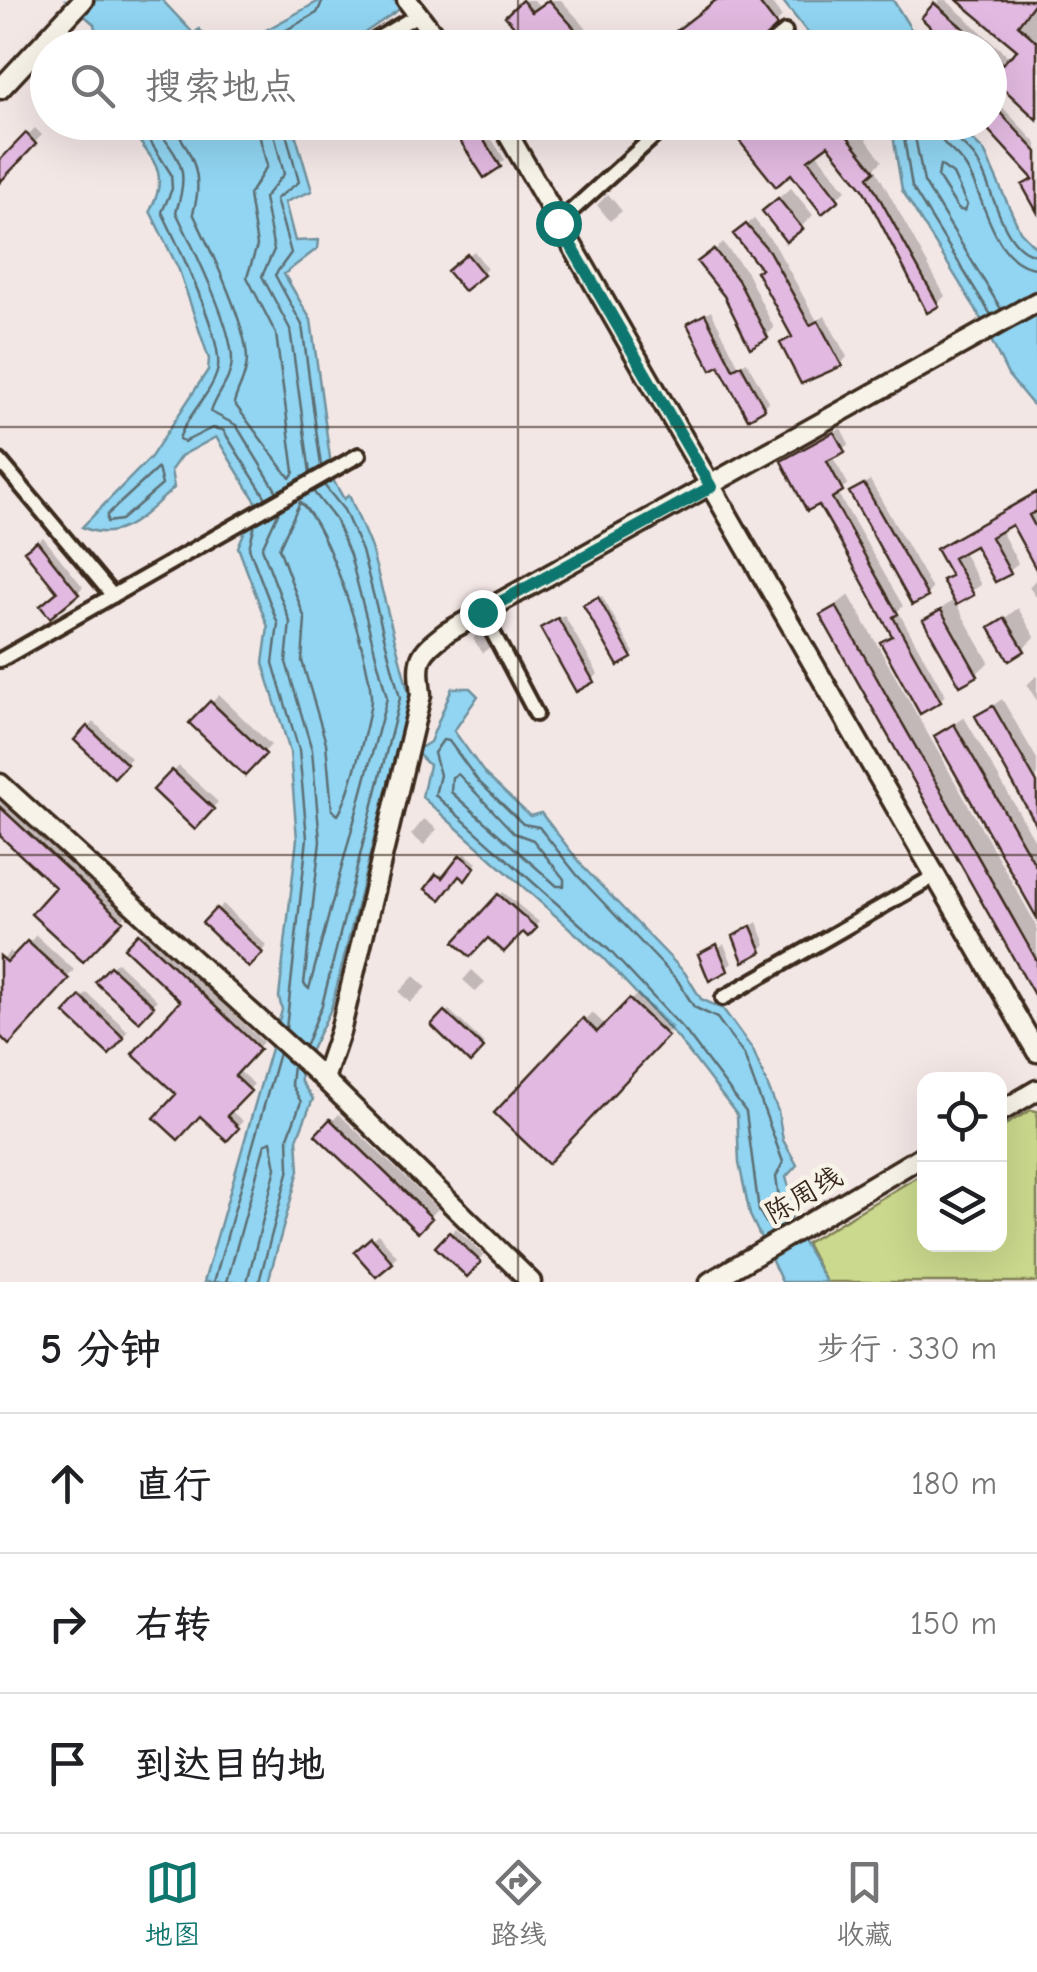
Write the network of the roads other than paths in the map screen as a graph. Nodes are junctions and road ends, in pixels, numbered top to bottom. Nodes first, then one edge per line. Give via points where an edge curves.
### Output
1 (83, 0) edge
2 (413, 7) edge
3 (54, 30) edge
4 (384, 30) edge
5 (430, 30) edge
6 (30, 56) edge
7 (0, 89) edge
8 (511, 140) edge
9 (650, 140) edge
10 (558, 223) junction
11 (1037, 302) edge
12 (358, 456) dead end
13 (0, 461) edge
14 (711, 487) junction
15 (113, 596) junction
16 (482, 612) junction
17 (0, 660) edge
18 (536, 714) dead end
19 (3, 793) edge
20 (935, 876) junction
21 (723, 998) dead end
22 (1037, 1052) edge
23 (319, 1074) junction
24 (1037, 1090) edge
25 (1007, 1108) edge
26 (917, 1159) edge
27 (531, 1282) edge
28 (710, 1282) edge

1 - 3 street
2 - 4 street
2 - 5 street
6 - 7 street
8 - 10 street
9 - 10 street
10 - 14 street
11 - 14 street
12 - 15 street
13 - 15 street
14 - 16 street
14 - 20 street
15 - 17 street
16 - 18 street
16 - 23 street via 447,632 418,662 421,695 340,1032
19 - 23 street
20 - 21 street
20 - 22 street
23 - 27 street
24 - 25 street
26 - 28 street, 陈周线

